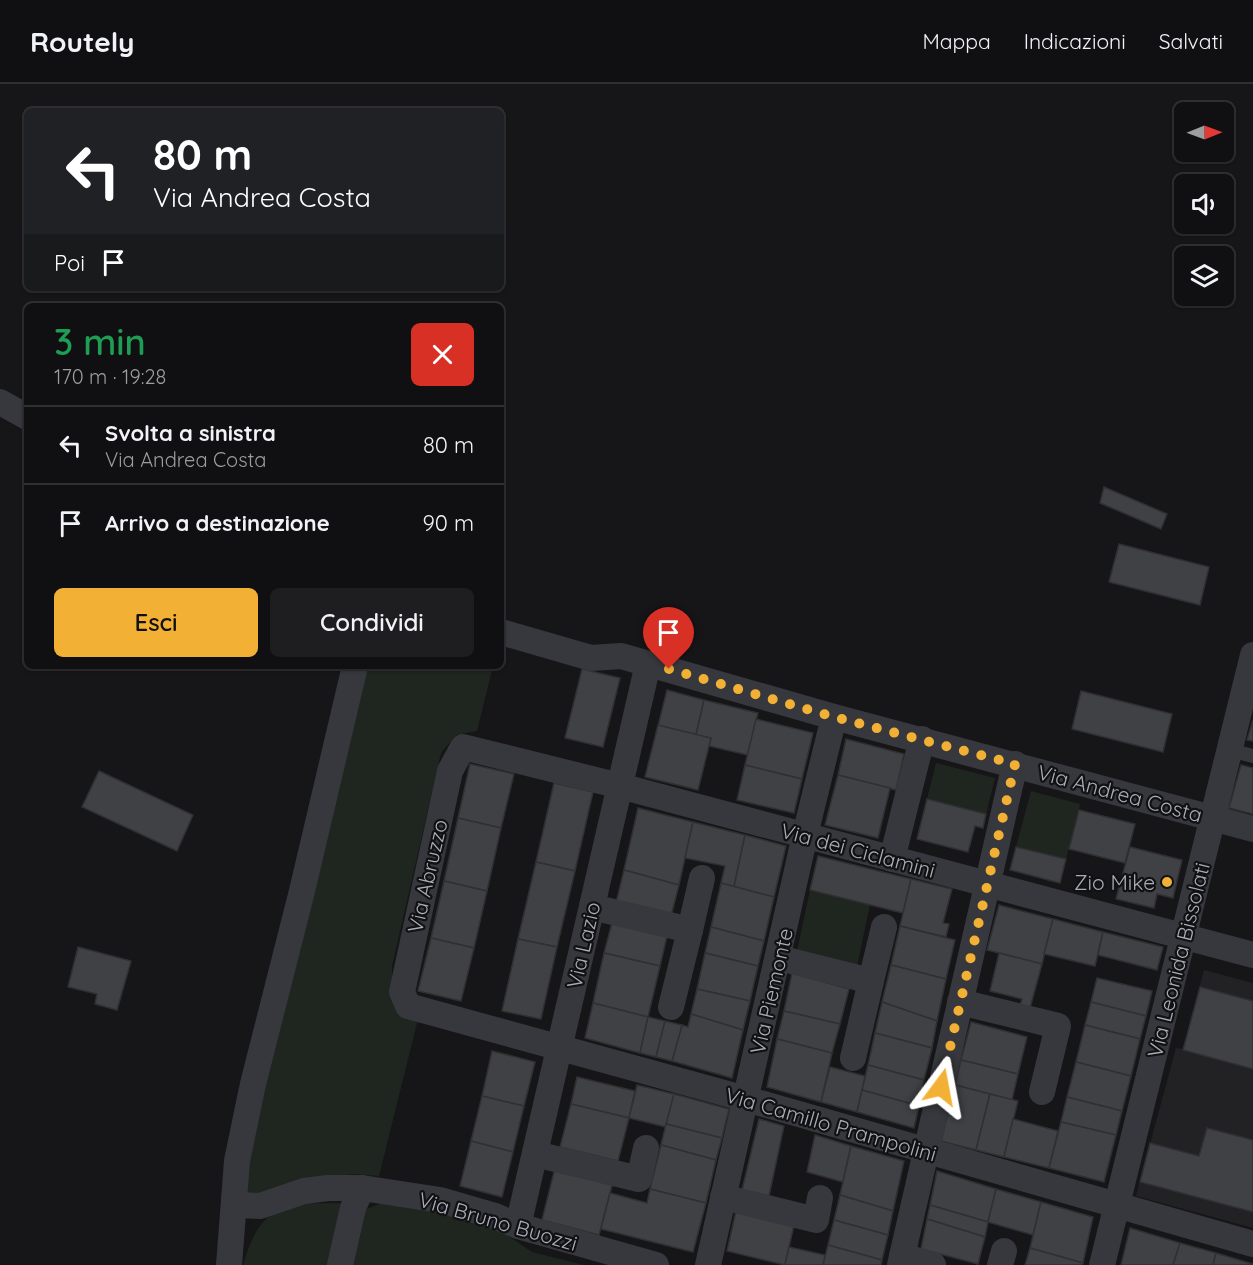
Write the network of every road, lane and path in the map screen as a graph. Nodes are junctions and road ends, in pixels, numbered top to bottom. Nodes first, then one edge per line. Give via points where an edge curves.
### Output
1 (0, 402) edge
2 (24, 415) edge
3 (504, 633) edge
4 (648, 664) junction
5 (1252, 667) edge
6 (354, 669) edge
7 (834, 717) junction
8 (922, 739) junction
9 (463, 747) joint
10 (1241, 753) edge
11 (1015, 764) junction
12 (620, 786) junction
13 (1213, 818) junction
14 (1253, 830) edge
15 (805, 835) junction
16 (892, 859) junction
17 (702, 878) dead end
18 (987, 884) junction
19 (592, 907) junction
20 (884, 927) dead end
21 (690, 930) junction
22 (1183, 937) junction
23 (1253, 956) edge
24 (779, 958) junction
25 (871, 981) junction
26 (960, 1002) junction
27 (408, 1006) joint
28 (671, 1007) dead end
29 (560, 1048) junction
30 (853, 1058) dead end
31 (1042, 1092) dead end
32 (746, 1099) junction
33 (646, 1148) dead end
34 (926, 1151) junction
35 (535, 1154) junction
36 (362, 1188) junction
37 (723, 1197) junction
38 (820, 1198) dead end
39 (234, 1205) junction
40 (1117, 1207) junction
41 (518, 1226) junction
42 (1253, 1244) edge
43 (609, 1259) edge
44 (901, 1261) edge
45 (229, 1265) edge
46 (340, 1265) edge
47 (656, 1265) edge
48 (708, 1265) edge
49 (933, 1265) edge
50 (1102, 1265) edge

1 - 2 street
3 - 4 street, Via Andrea Costa via 591,658 621,656
4 - 7 street, Via Andrea Costa
4 - 12 street, Via Lazio
5 - 10 street, Via Leonida Bissolati
6 - 39 street via 253,1084 237,1161
7 - 8 street, Via Andrea Costa
7 - 15 street, Via Piemonte
8 - 11 street, Via Andrea Costa
8 - 16 street
9 - 12 street, Via dei Ciclamini
9 - 27 street, Via Abruzzo via 450,771 405,972 402,992
10 - 13 street, Via Leonida Bissolati
11 - 13 street, Via Andrea Costa
11 - 18 street
12 - 15 street, Via dei Ciclamini
12 - 19 street, Via Lazio
13 - 14 street, Via Andrea Costa
13 - 22 street, Via Leonida Bissolati
15 - 16 street, Via dei Ciclamini
15 - 24 street, Via Piemonte
16 - 18 street, Via dei Ciclamini
17 - 21 street
18 - 22 street, Via dei Ciclamini
18 - 26 street
19 - 21 street
19 - 29 street, Via Lazio
20 - 25 street
21 - 28 street
22 - 23 street, Via dei Ciclamini
22 - 40 street, Via Leonida Bissolati
24 - 25 street
24 - 32 street, Via Piemonte
25 - 30 street
26 - 31 street via 1058,1026
26 - 34 street
27 - 29 street, Via Camillo Prampolini
29 - 32 street, Via Camillo Prampolini
29 - 35 street, Via Lazio
32 - 34 street, Via Camillo Prampolini
32 - 37 street, Via Piemonte
33 - 35 street via 639,1179
34 - 40 street, Via Camillo Prampolini
34 - 44 street
35 - 41 street, Via Lazio
36 - 39 street, Via Bruno Buozzi via 304,1191 260,1206
36 - 41 street, Via Bruno Buozzi via 440,1200
36 - 46 street via 353,1208
37 - 38 street via 816,1220
37 - 48 street, Via Piemonte
39 - 45 street
40 - 42 street, Via Camillo Prampolini
40 - 50 street, Via Leonida Bissolati
41 - 43 street, Via Bruno Buozzi
43 - 47 street, Via Bruno Buozzi
44 - 49 street

